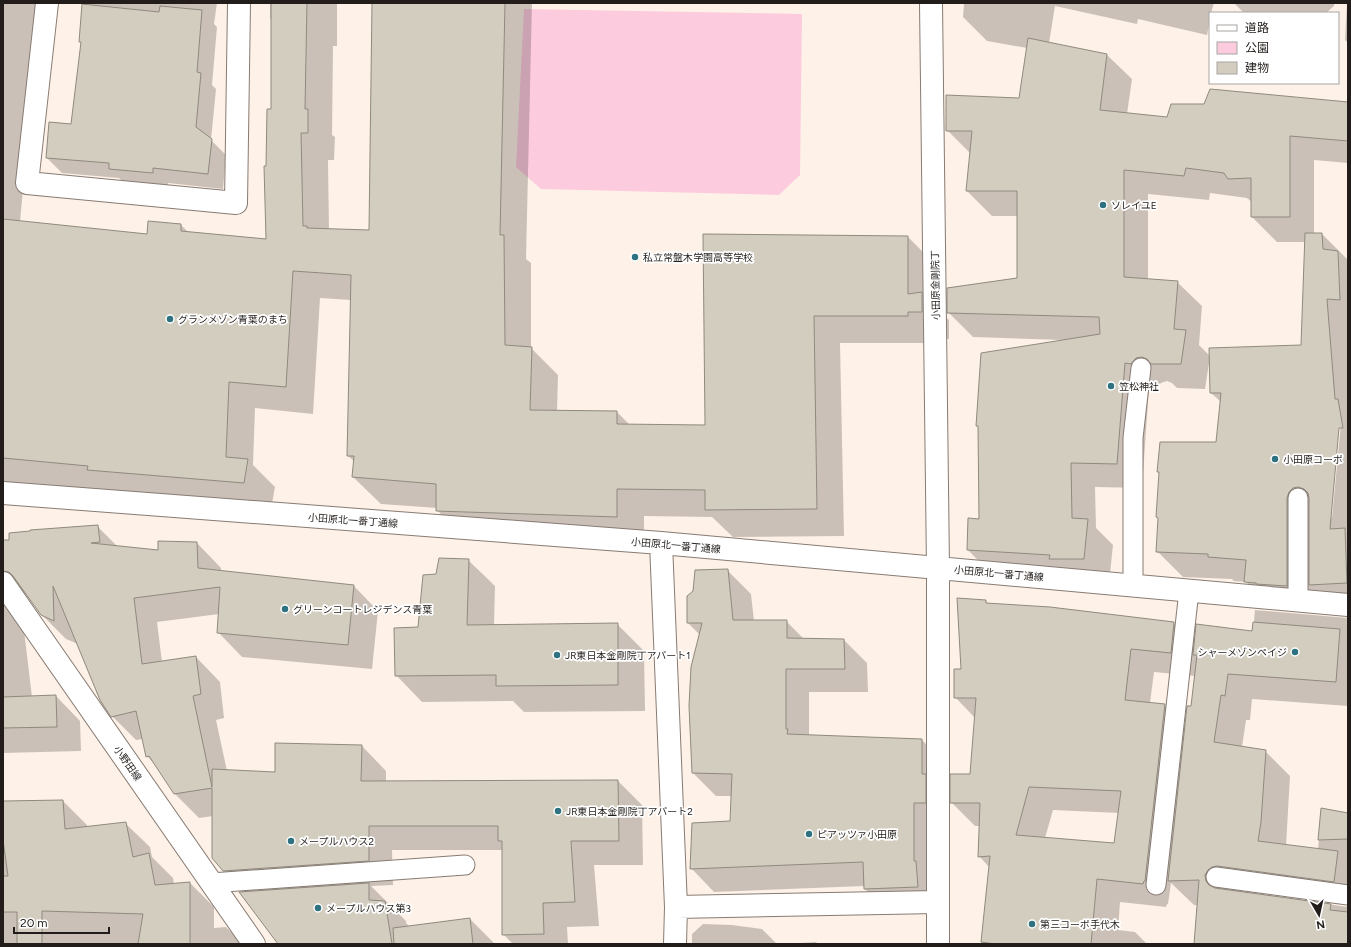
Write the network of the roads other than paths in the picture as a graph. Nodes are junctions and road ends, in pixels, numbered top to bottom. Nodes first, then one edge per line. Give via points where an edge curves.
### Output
1 (46, 3) edge
2 (240, 3) edge
3 (931, 3) edge
4 (1141, 368) dead end
5 (7, 497) edge
6 (1298, 498) dead end
7 (661, 543) junction
8 (938, 568) junction
9 (3, 583) edge
10 (1133, 586) junction
11 (1189, 591) junction
12 (1298, 600) junction
13 (1348, 605) edge
14 (465, 865) dead end
15 (1216, 877) dead end
16 (211, 883) junction
17 (1156, 885) dead end
18 (1348, 895) edge
19 (937, 902) junction
20 (676, 907) junction
21 (254, 944) edge
22 (675, 944) edge
23 (938, 944) edge

1 - 2 street via 27,183 236,203
3 - 8 street, 小田原金剛院丁
4 - 10 lane via 1133,438
5 - 7 street, 小田原北一番丁通線
6 - 12 lane
7 - 8 street, 小田原北一番丁通線
7 - 20 street
8 - 10 street, 小田原北一番丁通線
8 - 19 street, 小田原金剛院丁
9 - 16 street, 小野田線
10 - 11 street, 小田原北一番丁通線
11 - 12 street, 小田原北一番丁通線
11 - 17 lane
12 - 13 street, 小田原北一番丁通線
14 - 16 lane
15 - 18 lane
16 - 21 street, 小野田線
19 - 20 street
19 - 23 street, 小田原金剛院丁
20 - 22 street

